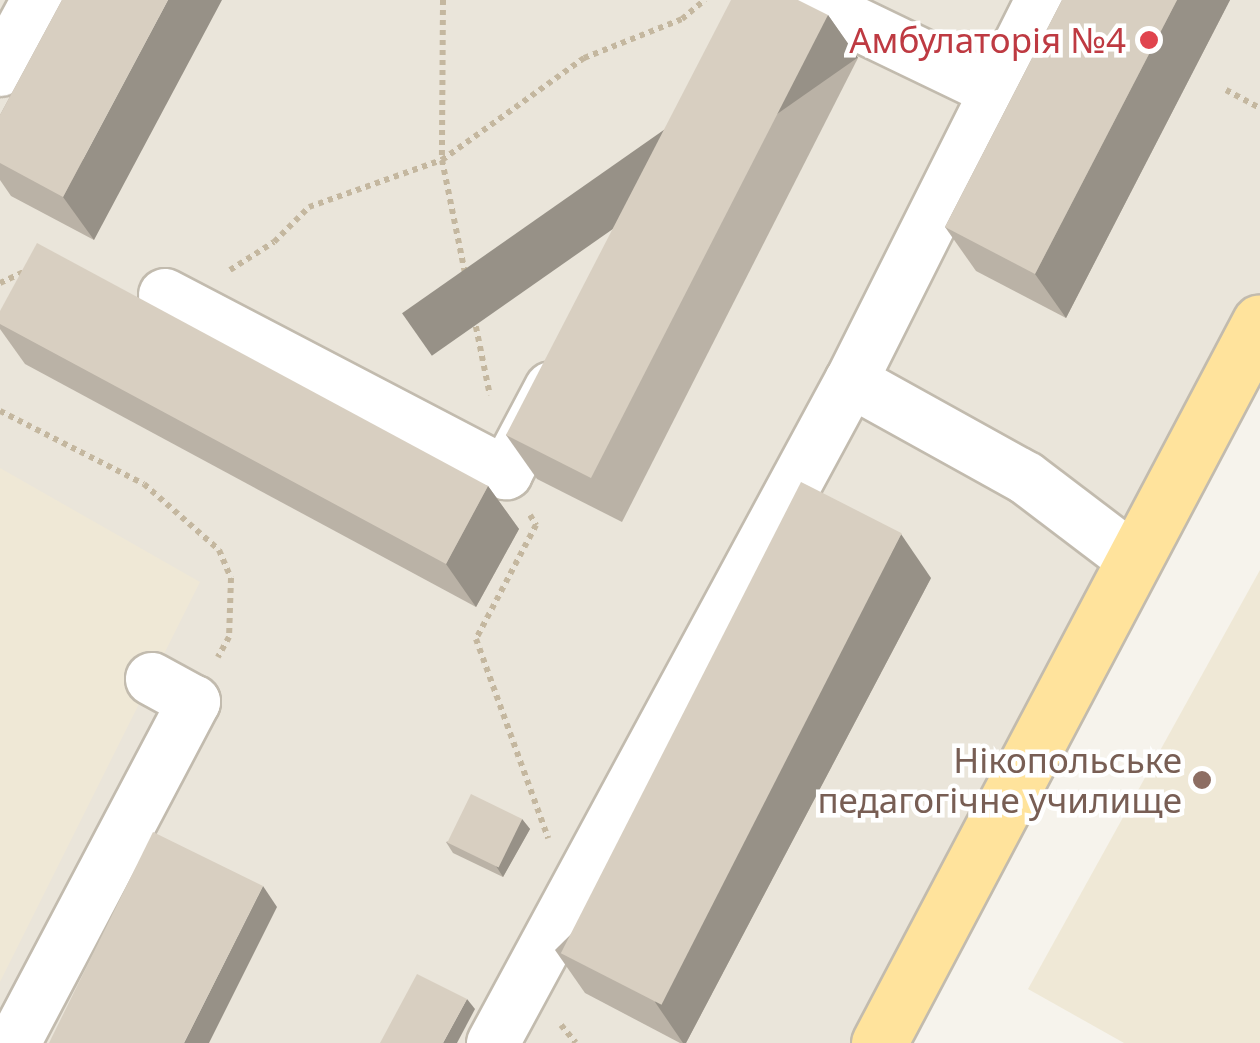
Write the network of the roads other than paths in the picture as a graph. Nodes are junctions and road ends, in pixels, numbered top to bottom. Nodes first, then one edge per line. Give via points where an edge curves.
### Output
1 (38, 0) edge
2 (807, 0) edge
3 (1042, 0) edge
4 (0, 70) edge
5 (996, 92) junction
6 (165, 295) road end
7 (1260, 322) edge
8 (570, 351) edge
9 (851, 381) junction
10 (1134, 560) junction
11 (173, 690) road end
12 (14, 1043) edge
13 (493, 1043) edge
14 (879, 1043) edge

1 - 4 lane
2 - 5 lane
3 - 5 lane
5 - 9 lane
6 - 8 lane via 506,473
7 - 10 main road
9 - 10 lane via 1026,478
9 - 13 lane
10 - 14 main road
11 - 12 lane

